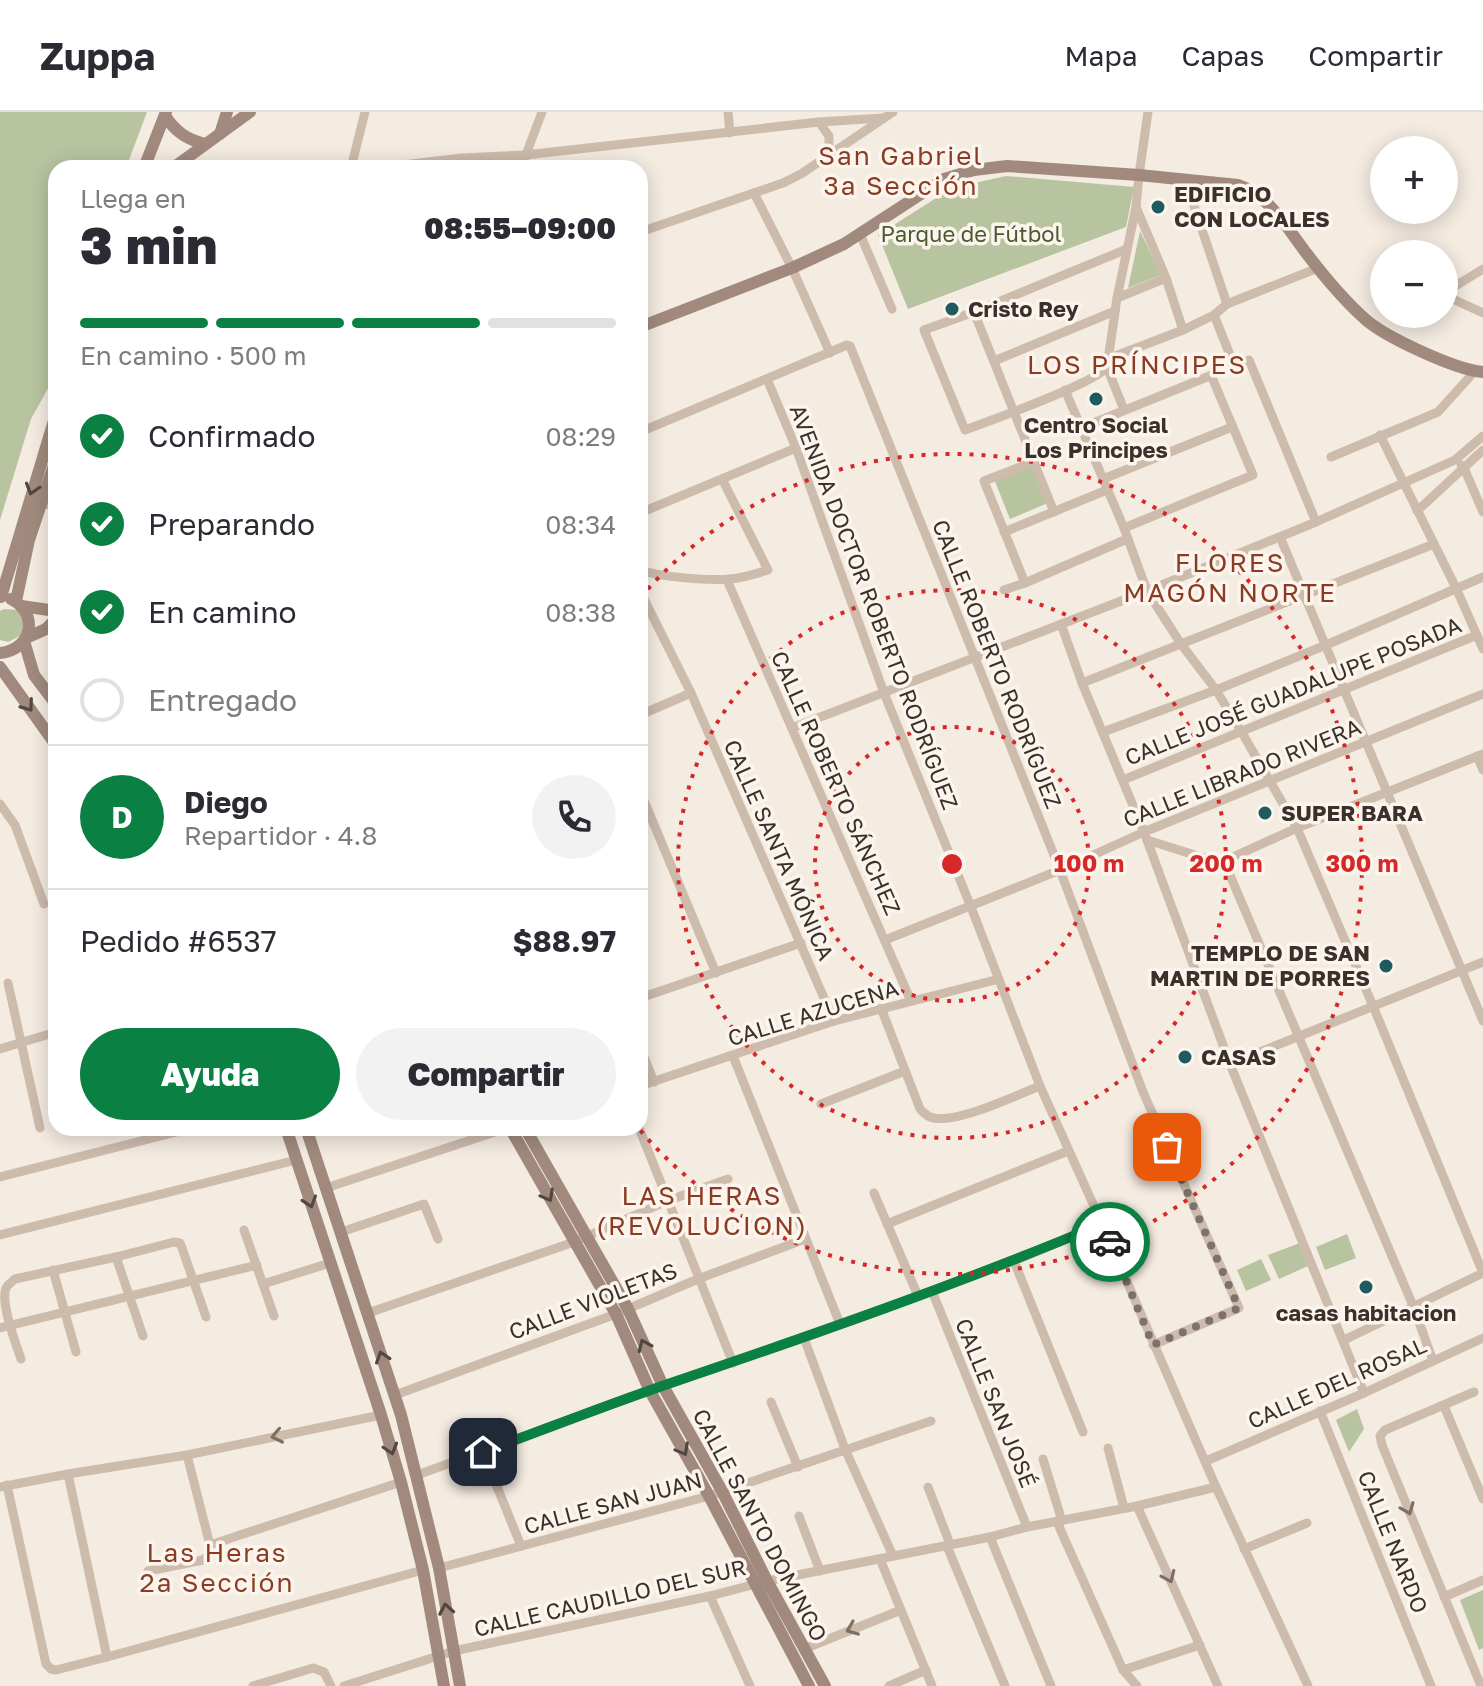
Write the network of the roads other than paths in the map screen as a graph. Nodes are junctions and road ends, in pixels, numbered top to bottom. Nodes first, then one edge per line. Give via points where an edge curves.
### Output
1 (227, 112) edge
2 (250, 112) edge
3 (365, 112) edge
4 (542, 112) edge
5 (728, 112) edge
6 (893, 112) edge
7 (1148, 112) edge
8 (166, 114) edge
9 (883, 118) junction
10 (819, 122) junction
11 (730, 133) junction
12 (220, 134) junction
13 (205, 144) junction
14 (829, 154) junction
15 (525, 155) junction
16 (147, 160) edge
17 (184, 160) edge
18 (353, 160) edge
19 (484, 160) edge
20 (523, 160) edge
21 (1139, 175) junction
22 (1185, 179) junction
23 (754, 193) junction
24 (1136, 207) junction
25 (648, 229) edge
26 (860, 234) junction
27 (1127, 249) junction
28 (792, 268) junction
29 (1318, 268) junction
30 (1483, 269) edge
31 (1166, 278) junction
32 (1458, 285) edge
33 (1117, 298) junction
34 (1458, 301) edge
35 (1227, 304) junction
36 (892, 309) dead end
37 (1115, 311) junction
38 (974, 312) junction
39 (1483, 313) edge
40 (1214, 315) junction
41 (648, 324) edge
42 (1183, 330) junction
43 (830, 353) junction
44 (994, 361) junction
45 (1108, 362) junction
46 (1234, 365) junction
47 (1479, 372) edge
48 (1211, 375) junction
49 (767, 379) junction
50 (1065, 390) junction
51 (1124, 410) junction
52 (1013, 411) junction
53 (1232, 427) junction
54 (1081, 428) junction
55 (648, 429) edge
56 (1380, 435) junction
57 (1483, 436) edge
58 (48, 440) edge
59 (796, 448) junction
60 (1483, 450) edge
61 (1331, 457) dead end
62 (1455, 460) junction
63 (1033, 462) junction
64 (1464, 468) junction
65 (722, 479) junction
66 (1103, 479) junction
67 (48, 484) edge
68 (1404, 484) junction
69 (1107, 490) junction
70 (42, 503) junction
71 (48, 505) edge
72 (648, 510) edge
73 (1417, 511) junction
74 (1054, 512) junction
75 (1483, 512) edge
76 (1316, 522) junction
77 (1004, 532) junction
78 (1125, 534) junction
79 (1280, 537) junction
80 (1434, 544) junction
81 (648, 573) edge
82 (1483, 577) edge
83 (727, 580) junction
84 (1025, 583) junction
85 (1456, 588) junction
86 (1004, 590) dead end
87 (1147, 591) junction
88 (1305, 595) junction
89 (0, 597) edge
90 (18, 603) junction
91 (648, 607) edge
92 (48, 609) edge
93 (1061, 624) junction
94 (48, 627) edge
95 (1477, 635) junction
96 (25, 639) junction
97 (1181, 644) junction
98 (1326, 645) junction
99 (1483, 649) edge
100 (0, 653) edge
101 (976, 658) junction
102 (0, 667) edge
103 (1082, 683) junction
104 (1344, 689) junction
105 (1216, 690) junction
106 (48, 693) edge
107 (691, 693) junction
108 (884, 693) junction
109 (1483, 694) edge
110 (648, 712) edge
111 (792, 728) junction
112 (1241, 731) junction
113 (1103, 732) junction
114 (48, 734) edge
115 (1366, 742) junction
116 (1480, 755) edge
117 (1483, 770) edge
118 (1123, 780) junction
119 (1270, 780) junction
120 (1388, 793) junction
121 (0, 804) edge
122 (648, 810) edge
123 (1297, 828) junction
124 (1145, 836) junction
125 (1224, 861) junction
126 (1060, 870) junction
127 (44, 904) dead end
128 (971, 907) junction
129 (885, 940) junction
130 (801, 943) junction
131 (1483, 962) edge
132 (1462, 970) junction
133 (716, 973) junction
134 (999, 979) junction
135 (8, 983) dead end
136 (648, 995) edge
137 (911, 1001) junction
138 (1373, 1006) junction
139 (881, 1008) junction
140 (834, 1021) junction
141 (1483, 1021) edge
142 (48, 1035) edge
143 (1299, 1037) junction
144 (21, 1043) junction
145 (0, 1049) edge
146 (733, 1056) junction
147 (1230, 1064) junction
148 (648, 1067) edge
149 (905, 1071) junction
150 (654, 1082) junction
151 (648, 1084) edge
152 (1040, 1086) junction
153 (821, 1104) dead end
154 (40, 1128) dead end
155 (161, 1136) edge
156 (289, 1136) edge
157 (309, 1136) edge
158 (484, 1136) edge
159 (513, 1136) edge
160 (530, 1136) edge
161 (642, 1136) edge
162 (1068, 1151) junction
163 (296, 1160) junction
164 (0, 1177) edge
165 (728, 1179) dead end
166 (326, 1188) junction
167 (874, 1193) dead end
168 (667, 1201) junction
169 (887, 1224) junction
170 (1102, 1224) junction
171 (244, 1230) dead end
172 (341, 1232) junction
173 (0, 1235) edge
174 (587, 1237) junction
175 (438, 1239) dead end
176 (805, 1239) junction
177 (574, 1242) junction
178 (116, 1257) junction
179 (1014, 1261) junction
180 (330, 1263) junction
181 (257, 1265) junction
182 (53, 1270) junction
183 (1483, 1273) edge
184 (698, 1279) junction
185 (195, 1280) junction
186 (263, 1284) junction
187 (932, 1291) junction
188 (130, 1296) junction
189 (918, 1296) junction
190 (1414, 1308) junction
191 (65, 1312) junction
192 (622, 1312) junction
193 (368, 1313) junction
194 (274, 1316) dead end
195 (206, 1317) dead end
196 (840, 1324) junction
197 (5, 1327) edge
198 (143, 1336) dead end
199 (804, 1338) junction
200 (1483, 1338) edge
201 (1344, 1340) junction
202 (1153, 1345) junction
203 (76, 1352) dead end
204 (21, 1359) dead end
205 (1433, 1361) junction
206 (733, 1363) junction
207 (656, 1388) junction
208 (1474, 1392) dead end
209 (1364, 1393) junction
210 (395, 1395) junction
211 (771, 1402) dead end
212 (1444, 1406) junction
213 (1320, 1411) junction
214 (381, 1415) junction
215 (931, 1421) dead end
216 (1083, 1432) dead end
217 (1108, 1448) dead end
218 (845, 1449) junction
219 (483, 1452) junction
220 (187, 1455) junction
221 (1043, 1459) dead end
222 (1206, 1461) junction
223 (798, 1467) junction
224 (68, 1474) junction
225 (417, 1475) junction
226 (401, 1482) junction
227 (4, 1486) edge
228 (928, 1487) dead end
229 (1216, 1487) junction
230 (722, 1491) junction
231 (709, 1496) junction
232 (1483, 1499) edge
233 (1137, 1506) junction
234 (1124, 1508) junction
235 (799, 1516) dead end
236 (1060, 1522) junction
237 (1307, 1523) dead end
238 (1027, 1527) junction
239 (990, 1537) junction
240 (210, 1545) junction
241 (949, 1545) junction
242 (521, 1546) junction
243 (1244, 1549) junction
244 (893, 1556) junction
245 (880, 1559) junction
246 (439, 1568) junction
247 (423, 1570) junction
248 (148, 1571) dead end
249 (820, 1571) junction
250 (1483, 1580) edge
251 (761, 1582) junction
252 (710, 1596) junction
253 (1444, 1597) junction
254 (901, 1610) junction
255 (1200, 1645) junction
256 (804, 1649) junction
257 (454, 1651) junction
258 (439, 1656) junction
259 (107, 1657) junction
260 (1483, 1657) edge
261 (1471, 1662) junction
262 (926, 1670) junction
263 (1123, 1670) junction
264 (253, 1686) edge
265 (331, 1686) edge
266 (344, 1686) edge
267 (444, 1686) edge
268 (460, 1686) edge
269 (750, 1686) edge
270 (809, 1686) edge
271 (825, 1686) edge
272 (889, 1686) edge
273 (932, 1686) edge
274 (1005, 1686) edge
275 (1051, 1686) edge
276 (1137, 1686) edge
277 (1218, 1686) edge
278 (1308, 1686) edge
279 (1431, 1686) edge
280 (1481, 1686) edge

1 - 12 street
2 - 12 street
3 - 18 street
4 - 15 street
5 - 11 street
6 - 9 street
7 - 21 street
8 - 13 street via 175,130
8 - 16 street
9 - 10 street
9 - 14 street
10 - 11 street
10 - 14 street via 829,136
11 - 15 street
12 - 13 street
13 - 17 street
14 - 23 street via 792,179
15 - 19 street
15 - 20 street
21 - 22 street
21 - 24 street
21 - 26 street via 1007,166 974,170 944,179
22 - 29 street via 1238,185 1264,198
22 - 35 street
23 - 25 street
23 - 28 street
24 - 27 street
24 - 31 street
26 - 28 street
26 - 36 street
27 - 33 street
27 - 38 street
28 - 41 street
28 - 43 street
29 - 35 street
29 - 47 street via 1366,320 1436,358
30 - 32 street
31 - 33 street
31 - 42 street
33 - 37 street
34 - 39 street
35 - 40 street
37 - 44 street
37 - 45 street
38 - 44 street
38 - 52 street via 924,330 965,430
40 - 42 street
40 - 46 street
42 - 45 street
43 - 49 street
43 - 101 street, CALLE ROBERTO RODRÍGUEZ via 850,346
44 - 52 street
45 - 50 street via 1099,375
45 - 51 street
46 - 48 street
46 - 76 street via 1249,360
47 - 56 street via 1438,412
48 - 51 street
48 - 53 street
49 - 55 street
49 - 59 street, AVENIDA DOCTOR ROBERTO RODRÍGUEZ
50 - 52 street
50 - 54 street
51 - 54 street
52 - 63 street
53 - 66 street
53 - 78 street via 1253,475
54 - 66 street
56 - 61 street
56 - 68 street
57 - 62 street
58 -> 89 street
59 - 65 street
59 - 108 street, AVENIDA DOCTOR ROBERTO RODRÍGUEZ
60 - 64 street
62 - 64 street
62 - 68 street
63 - 74 street
63 - 77 street via 984,481
64 - 73 street
64 - 75 street
65 - 72 street
65 - 83 street via 768,570
66 - 69 street
67 - 70 street
68 - 73 street
68 - 76 street
69 - 74 street
69 - 78 street
70 - 71 street
70 - 90 street via 29,540
73 - 80 street
74 - 77 street
76 - 79 street
77 - 84 street
78 - 84 street
78 - 87 street
79 - 87 street
79 - 88 street
80 - 85 street
80 - 88 street
81 - 83 street
82 - 85 street
83 - 111 street, CALLE ROBERTO SÁNCHEZ
84 - 86 street
85 - 95 street
85 - 98 street
87 - 93 street
87 - 97 street
88 - 97 street
88 - 98 street
89 - 90 street
90 - 92 street
90 - 96 street via 28,619
91 - 107 street, CALLE SANTA MÓNICA
93 - 101 street
93 - 103 street
94 - 96 street
95 - 99 street
95 - 104 street, CALLE JOSÉ GUADALUPE POSADA
96 - 100 street via 13,651
96 - 106 street via 34,675
97 - 103 street
97 - 105 street
98 - 104 street
98 - 105 street
101 - 108 street
101 - 126 street, CALLE ROBERTO RODRÍGUEZ
102 -> 114 street
103 - 113 street
104 - 112 street, CALLE JOSÉ GUADALUPE POSADA
104 - 115 street
105 - 112 street
105 - 113 street
107 - 110 street
107 - 130 street, CALLE SANTA MÓNICA
108 - 111 street
108 - 128 street, AVENIDA DOCTOR ROBERTO RODRÍGUEZ
109 - 115 street, CALLE LIBRADO RIVERA
111 - 129 street, CALLE ROBERTO SÁNCHEZ
112 - 118 street, CALLE JOSÉ GUADALUPE POSADA
112 - 119 street
113 - 118 street
115 - 119 street, CALLE LIBRADO RIVERA
115 - 120 street
116 - 117 street
116 - 120 street
118 - 124 street
119 - 123 street
119 - 124 street, CALLE LIBRADO RIVERA
120 - 123 street
120 - 132 street
121 - 127 street via 15,825
122 - 133 street
123 - 125 street
123 - 138 street
124 - 125 street
124 - 126 street, CALLE LIBRADO RIVERA
124 - 147 street
125 - 143 street
126 - 128 street, CALLE LIBRADO RIVERA
126 - 202 street, CALLE ROBERTO RODRÍGUEZ via 1143,1092 1239,1308
128 - 129 street, CALLE LIBRADO RIVERA
128 - 134 street, AVENIDA DOCTOR ROBERTO RODRÍGUEZ
129 - 137 street, CALLE ROBERTO SÁNCHEZ
130 - 133 street
130 - 140 street, CALLE SANTA MÓNICA
131 - 132 street
132 - 138 street
132 - 141 street
133 - 136 street
134 - 137 street, CALLE AZUCENA
134 - 152 street, AVENIDA DOCTOR ROBERTO RODRÍGUEZ
135 - 144 street
137 - 139 street, CALLE AZUCENA
138 - 143 street
138 - 183 street
139 - 140 street, CALLE AZUCENA
139 - 149 street
140 - 146 street, CALLE AZUCENA
142 - 144 street
143 - 147 street
143 - 190 street
144 - 145 street
144 - 154 street
146 - 150 street, CALLE AZUCENA
146 - 176 street
147 - 201 street
148 - 150 street
149 - 152 street via 920,1109 929,1117 967,1114
149 - 153 street
150 - 151 street, CALLE AZUCENA
152 - 162 street, AVENIDA DOCTOR ROBERTO RODRÍGUEZ
155 - 164 street
156 - 163 street
157 - 166 street
158 - 166 street
159 -> 177 street, CALLE SANTO DOMINGO
160 - 174 street, CALLE SANTO DOMINGO
161 - 168 street
162 - 169 street
162 - 170 street, AVENIDA DOCTOR ROBERTO RODRÍGUEZ
163 - 173 street
163 -> 180 street
165 - 168 street
166 - 172 street
167 - 169 street
168 - 174 street
168 - 184 street
169 - 189 street
170 - 179 street
170 - 202 street, AVENIDA DOCTOR ROBERTO RODRÍGUEZ
171 - 181 street
172 - 175 street via 424,1204
172 - 193 street
174 - 177 street
174 - 192 street, CALLE SANTO DOMINGO
176 - 184 street, CALLE VIOLETAS
176 - 196 street
177 - 192 street, CALLE SANTO DOMINGO
177 - 193 street
178 - 182 street
178 - 185 street via 180,1243
178 - 188 street
179 - 187 street
179 - 216 street
180 - 186 street
180 - 214 street
181 - 185 street
181 - 186 street
182 - 191 street
182 - 197 street via 15,1279 6,1288
183 - 190 street
184 - 192 street, CALLE VIOLETAS
184 - 206 street
185 - 188 street
185 - 195 street
186 - 194 street
187 - 189 street
187 - 238 street, CALLE SAN JOSÉ
188 - 191 street
188 - 198 street
189 - 196 street
190 - 201 street
190 - 205 street
191 - 197 street
191 - 203 street
192 - 207 street, CALLE SANTO DOMINGO
192 - 210 street, CALLE VIOLETAS
210 -> 193 street
196 - 199 street
197 - 204 street
199 - 206 street
199 - 218 street
200 - 205 street, CALLE DEL ROSAL
201 - 209 street
202 - 222 street, AVENIDA DOCTOR ROBERTO RODRÍGUEZ
205 - 209 street, CALLE DEL ROSAL
206 - 207 street
207 - 219 street
207 - 230 street, CALLE SANTO DOMINGO
207 -> 231 street, CALLE SANTO DOMINGO
208 - 212 street
209 - 213 street, CALLE DEL ROSAL
210 - 225 street
211 - 223 street
212 - 232 street
212 -> 253 street via 1380,1436
213 - 222 street, CALLE DEL ROSAL
213 - 279 street, CALLE NARDO
214 -> 220 street
214 -> 226 street
215 - 218 street, CALLE SAN JUAN
217 - 234 street
218 - 223 street, CALLE SAN JUAN
218 - 244 street
219 - 225 street
219 - 242 street
220 - 224 street
220 - 240 street
221 - 236 street
222 - 229 street, AVENIDA DOCTOR ROBERTO RODRÍGUEZ
223 - 230 street, CALLE SAN JUAN
224 - 227 street
224 - 259 street
225 - 246 street
226 - 240 street
226 - 247 street
227 - 259 street via 46,1664 56,1670
228 - 241 street
229 - 233 street, CALLE CAUDILLO DEL SUR
229 - 243 street, AVENIDA DOCTOR ROBERTO RODRÍGUEZ
230 - 231 street, CALLE SAN JUAN
230 - 251 street, CALLE SANTO DOMINGO
231 - 242 street, CALLE SAN JUAN
231 - 251 street, CALLE SANTO DOMINGO
233 - 234 street, CALLE CAUDILLO DEL SUR
233 -> 255 street
234 - 236 street, CALLE CAUDILLO DEL SUR
235 - 249 street
236 - 238 street, CALLE CAUDILLO DEL SUR
236 - 263 street
237 - 243 street
238 - 239 street, CALLE CAUDILLO DEL SUR
239 - 241 street, CALLE CAUDILLO DEL SUR
239 - 275 street
240 - 248 street via 203,1560
241 - 244 street, CALLE CAUDILLO DEL SUR
241 - 274 street
242 - 246 street, CALLE SAN JUAN
243 - 278 street, AVENIDA DOCTOR ROBERTO RODRÍGUEZ
244 - 245 street, CALLE CAUDILLO DEL SUR
245 - 249 street, CALLE CAUDILLO DEL SUR
245 - 254 street
257 -> 246 street
247 - 258 street
247 - 259 street
249 - 251 street, CALLE CAUDILLO DEL SUR
250 - 253 street
251 - 252 street, CALLE CAUDILLO DEL SUR
251 - 256 street, CALLE SANTO DOMINGO
251 - 270 street, CALLE SANTO DOMINGO
252 - 257 street, CALLE CAUDILLO DEL SUR
252 - 269 street
253 - 261 street
254 -> 256 street
254 - 262 street
255 - 263 street
255 - 277 street
256 - 271 street, CALLE SANTO DOMINGO
257 - 258 street, CALLE CAUDILLO DEL SUR
257 - 268 street
258 - 266 street, CALLE CAUDILLO DEL SUR
258 - 267 street
260 - 261 street
261 - 280 street
262 - 272 street
262 - 273 street
263 - 276 street
264 - 265 street via 313,1668 324,1672

